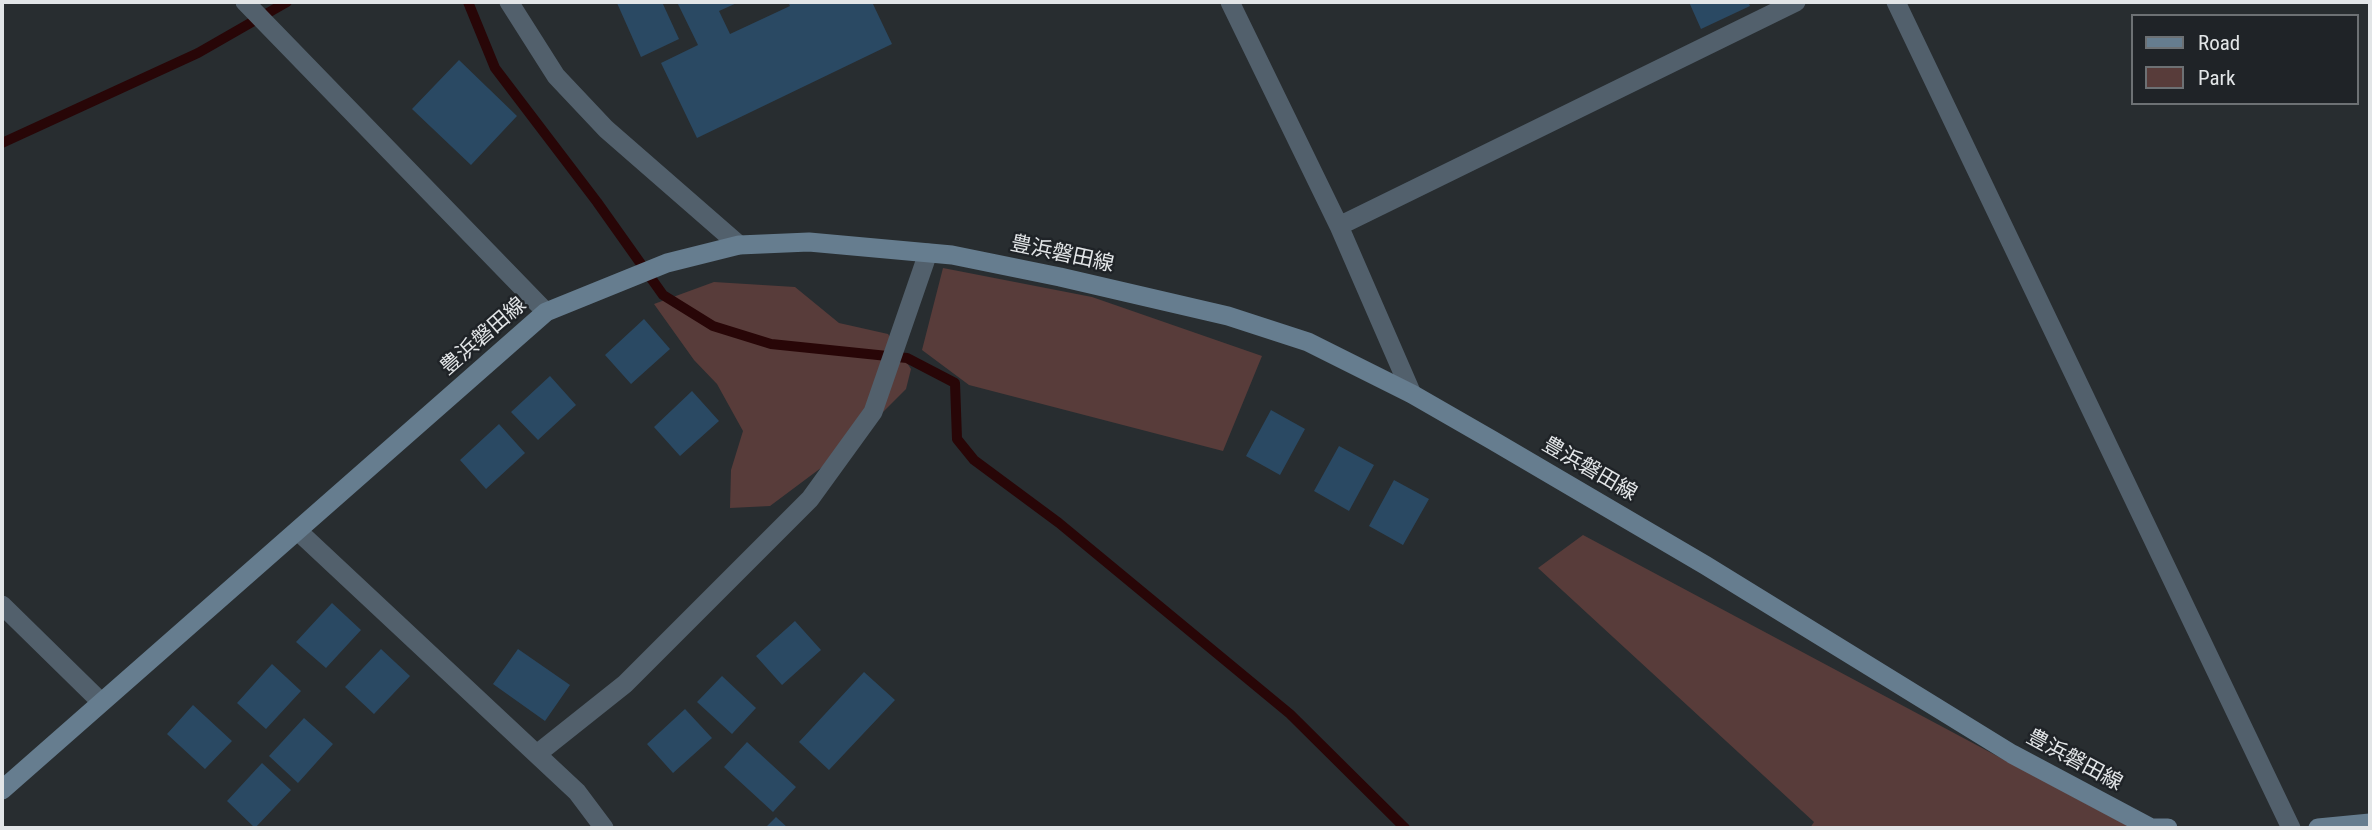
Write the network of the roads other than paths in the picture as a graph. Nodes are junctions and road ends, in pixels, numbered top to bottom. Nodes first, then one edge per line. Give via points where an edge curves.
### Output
1 (245, 2) edge
2 (509, 2) edge
3 (1230, 2) edge
4 (1796, 2) edge
5 (1896, 2) edge
6 (1339, 226) junction
7 (740, 245) junction
8 (928, 253) junction
9 (546, 312) junction
10 (1412, 394) junction
11 (299, 531) junction
12 (2, 605) edge
13 (101, 702) junction
14 (537, 754) junction
15 (2, 790) edge
16 (2370, 823) edge
17 (604, 828) edge
18 (2152, 828) edge
19 (2168, 828) edge
20 (2291, 828) edge
21 (2318, 828) edge

1 - 9 street
2 - 7 street via 556,76 606,129
3 - 6 street
4 - 6 street
5 - 20 street
6 - 10 street
7 - 8 main road, 豊浜磐田線 via 809,242
7 - 9 main road, 豊浜磐田線 via 667,263
8 - 10 main road, 豊浜磐田線 via 1060,276 1228,316 1308,342
8 - 14 street via 873,412 810,499 625,684
9 - 11 main road, 豊浜磐田線
10 - 18 main road, 豊浜磐田線 via 1705,565 2012,754
11 - 13 main road, 豊浜磐田線
11 - 14 street
12 - 13 street
13 - 15 main road, 豊浜磐田線
14 - 17 street via 577,792
16 - 21 main road
18 - 19 main road, 豊浜磐田線

